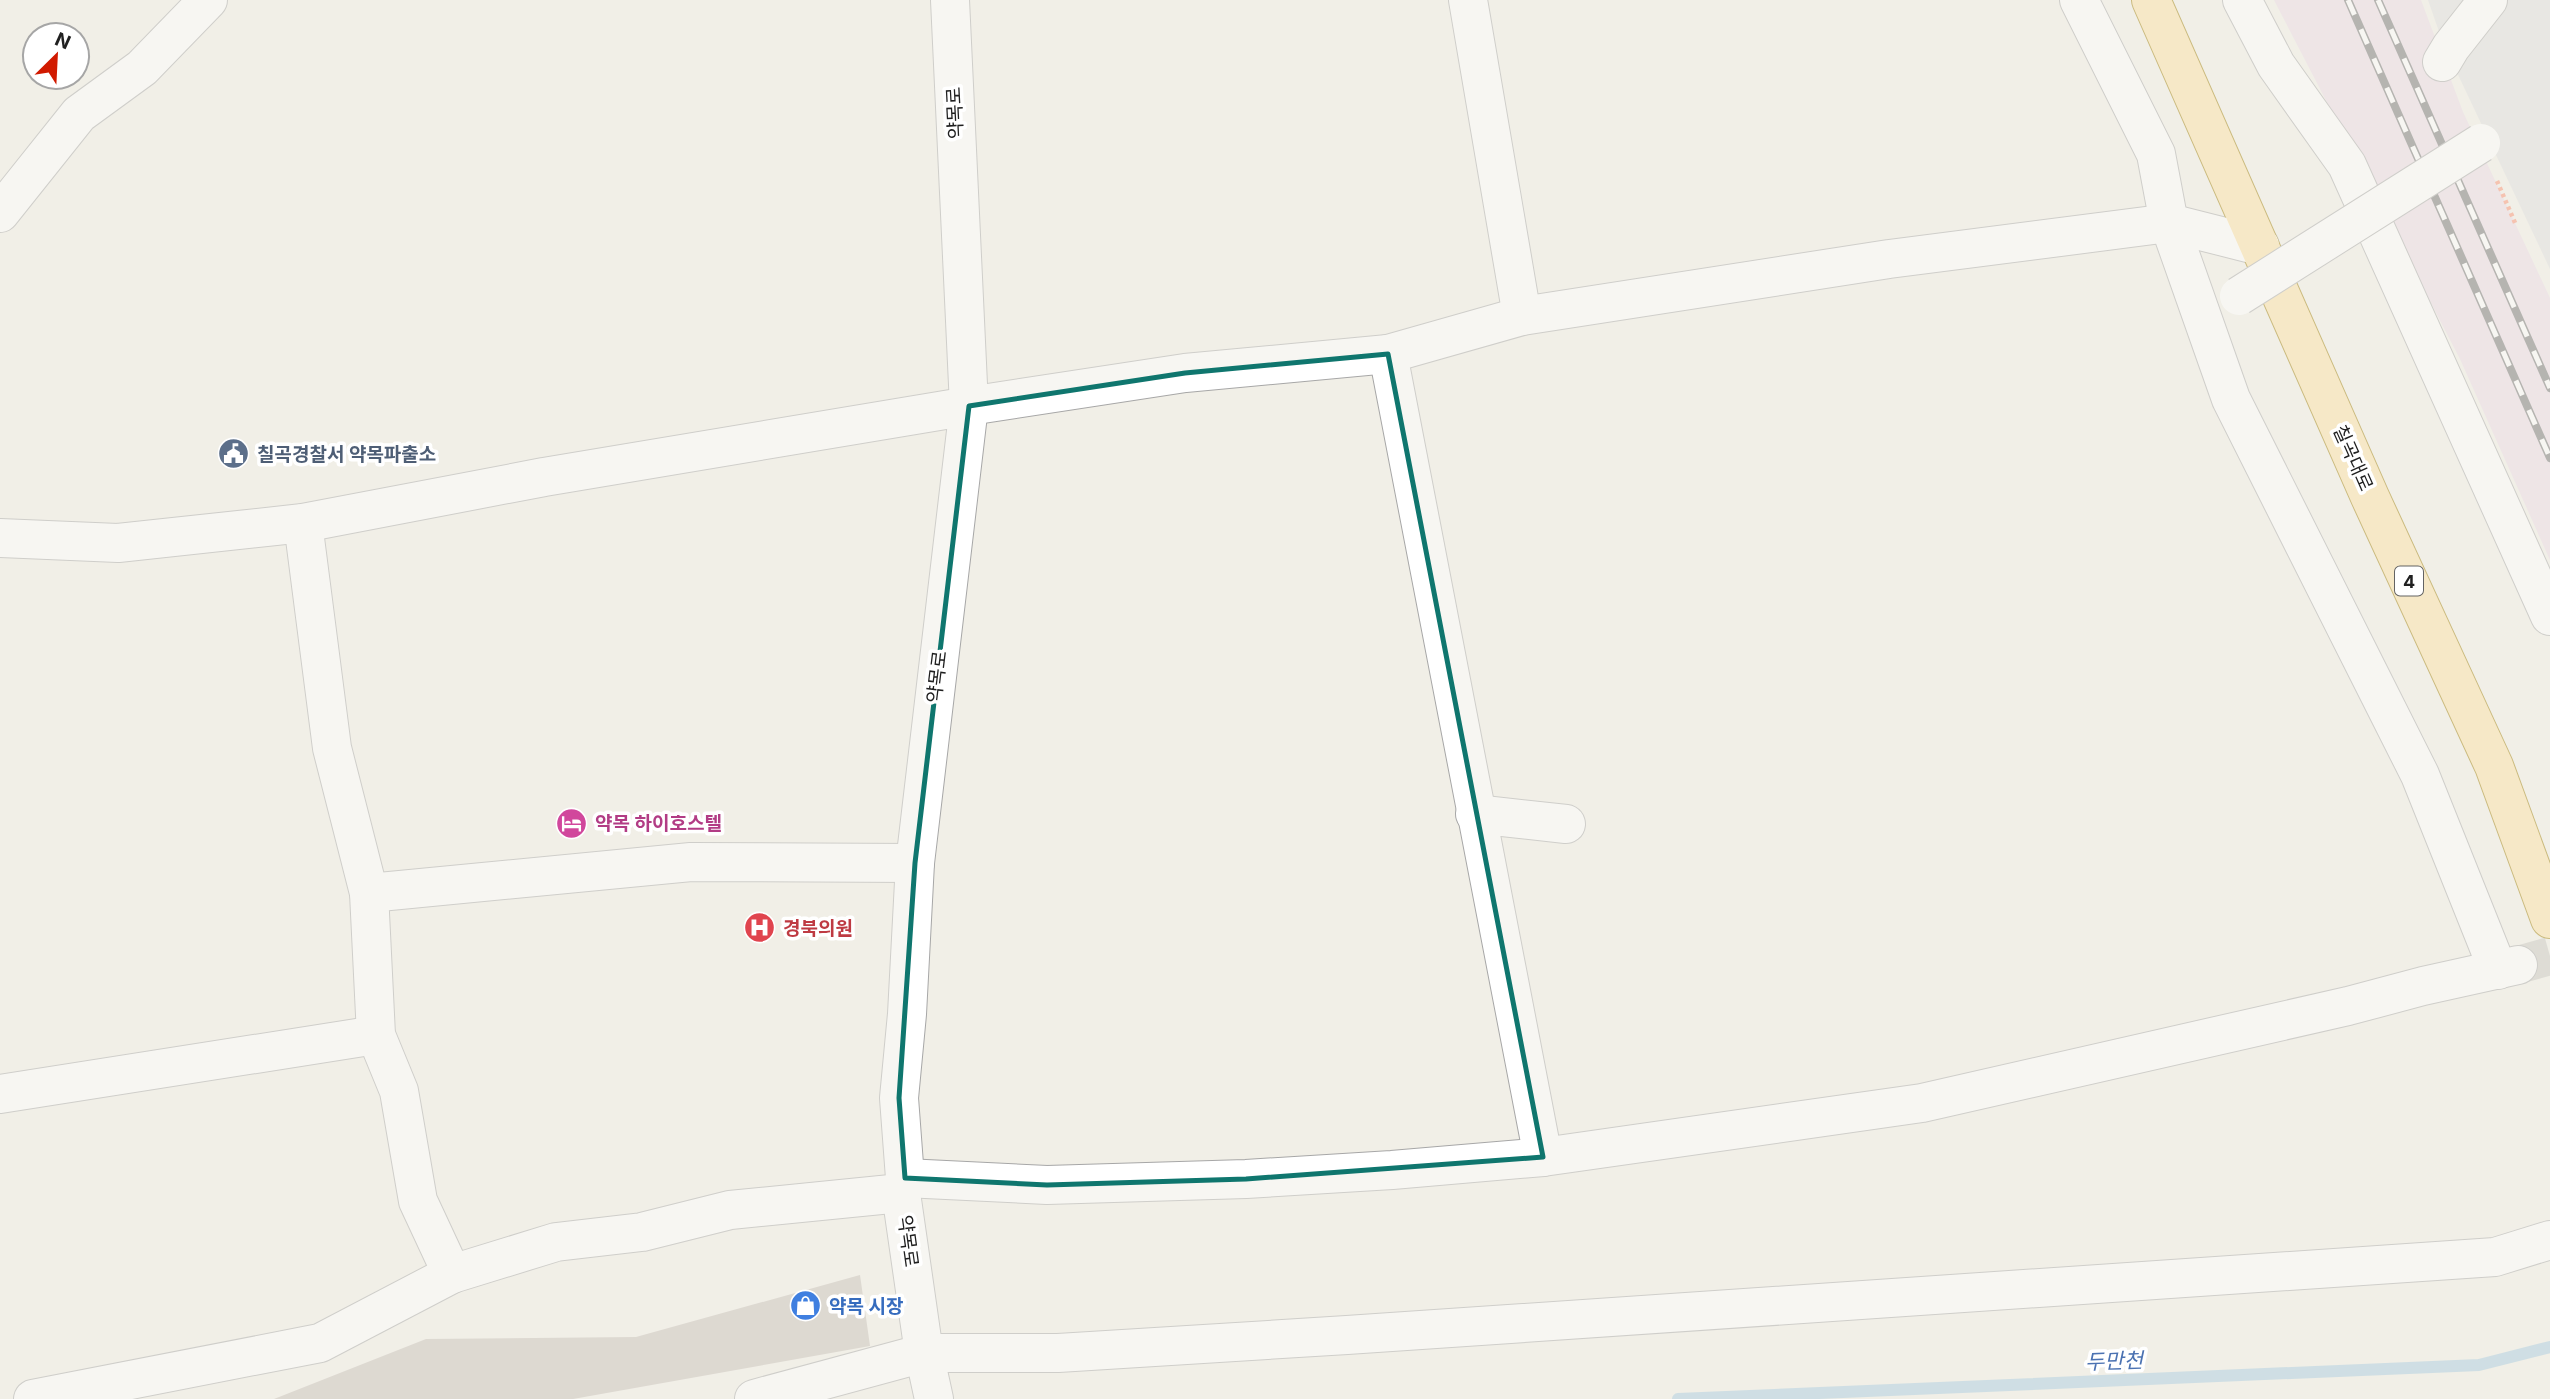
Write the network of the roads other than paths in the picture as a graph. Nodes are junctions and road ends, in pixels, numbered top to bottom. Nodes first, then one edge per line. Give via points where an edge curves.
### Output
1 (208, 0) edge
2 (950, 0) edge
3 (1468, 0) edge
4 (2079, 0) edge
5 (2151, 0) edge
6 (2242, 0) edge
7 (2488, 0) edge
8 (2442, 62) dead end
9 (2481, 143) dead end
10 (0, 213) edge
11 (2169, 223) junction
12 (2260, 246) junction
13 (2239, 296) dead end
14 (1522, 316) junction
15 (1388, 354) junction
16 (969, 406) junction
17 (303, 523) junction
18 (0, 538) edge
19 (2550, 616) edge
20 (1475, 814) junction
21 (1566, 824) dead end
22 (915, 863) junction
23 (369, 893) junction
24 (2550, 919) edge
25 (376, 1035) junction
26 (0, 1094) edge
27 (1543, 1157) junction
28 (903, 1185) junction
29 (2550, 1240) edge
30 (452, 1274) junction
31 (924, 1353) junction
32 (33, 1399) edge
33 (754, 1399) edge
34 (934, 1399) edge

1 - 10 street via 142,68 79,114
2 - 16 street, 약목로
3 - 14 street
4 - 11 street via 2156,154
5 - 12 main road, 칠곡대로 / 4
6 - 19 street via 2276,65 2347,165
7 - 8 street
9 - 13 street, bridge
11 - 12 street
11 - 14 street
11 - 27 street via 2231,399 2420,775 2508,967 1922,1103
12 - 24 main road, 칠곡대로 / 4 via 2494,766
14 - 15 street
15 - 16 street via 1185,373
15 - 20 street
16 - 17 street via 544,477
16 - 22 street, 약목로
17 - 18 street via 118,543
17 - 23 street via 332,748
20 - 21 street
20 - 27 street
22 - 23 street via 691,862
22 - 28 street, 약목로 via 899,1098
23 - 25 street
25 - 26 street
25 - 30 street via 399,1091 418,1201
27 - 28 street via 1246,1179
28 - 30 street via 730,1210 642,1232 556,1242
28 - 31 street, 약목로
29 - 31 street via 2495,1257 2467,1259 1058,1353
30 - 32 street via 320,1343
31 - 33 street
31 - 34 street, 약목로

